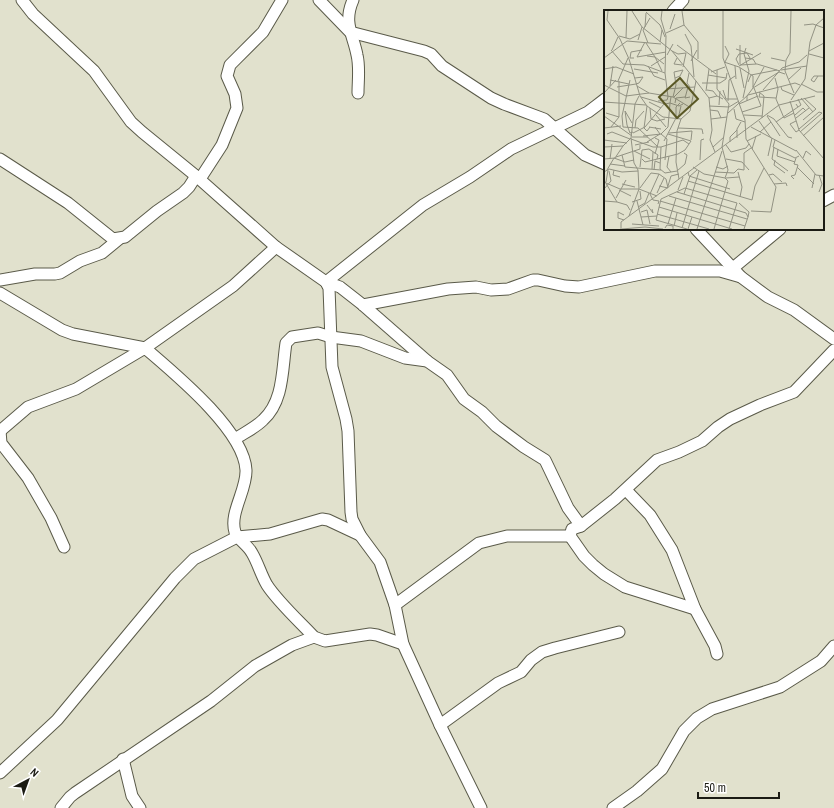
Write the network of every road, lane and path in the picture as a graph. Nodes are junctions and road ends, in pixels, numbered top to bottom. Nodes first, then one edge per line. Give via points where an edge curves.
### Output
1 (22, 0) edge
2 (282, 0) edge
3 (319, 0) edge
4 (353, 0) edge
5 (683, 0) edge
6 (674, 10) edge
7 (350, 32) junction
8 (358, 93) dead end
9 (604, 100) edge
10 (553, 128) junction
11 (0, 159) edge
12 (604, 164) edge
13 (198, 178) junction
14 (834, 195) edge
15 (824, 200) edge
16 (697, 230) edge
17 (779, 230) edge
18 (119, 239) junction
19 (276, 247) junction
20 (737, 272) junction
21 (0, 280) edge
22 (326, 282) junction
23 (0, 293) edge
24 (363, 305) junction
25 (331, 337) junction
26 (834, 339) edge
27 (145, 348) junction
28 (834, 350) edge
29 (428, 361) junction
30 (0, 431) edge
31 (235, 439) junction
32 (626, 490) junction
33 (581, 526) junction
34 (360, 535) junction
35 (570, 536) junction
36 (237, 537) junction
37 (64, 547) dead end
38 (395, 605) junction
39 (695, 609) junction
40 (619, 632) dead end
41 (314, 637) junction
42 (404, 644) junction
43 (834, 646) edge
44 (716, 654) dead end
45 (440, 725) junction
46 (123, 759) junction
47 (0, 773) edge
48 (61, 808) edge
49 (140, 808) edge
50 (481, 808) edge
51 (613, 808) edge

1 - 13 street via 32,14 94,71 131,122
2 - 13 street via 263,32 230,64 227,76 235,94 237,108 222,145
3 - 7 street
4 - 7 street via 348,14
5 - 6 street
7 - 8 street via 358,55
7 - 10 street via 424,51 491,98 544,119
9 - 10 street via 588,112
10 - 12 street via 585,155
10 - 22 street via 511,149 423,205
11 - 18 street via 68,203 113,239
13 - 18 street via 183,193 124,238
13 - 19 street
14 - 15 street
16 - 20 street
17 - 20 street
18 - 21 street via 102,253 80,261 60,273
19 - 22 street
19 - 27 street via 233,286
20 - 24 street via 668,270 579,287 533,280 508,289 491,290 476,286 448,289
20 - 26 street via 768,297 794,310
22 - 24 street via 340,287
22 - 25 street via 329,288
23 - 27 street via 62,330
24 - 29 street
25 - 29 street via 361,341 405,358
25 - 31 street via 314,333 288,340 279,394 272,411 262,422
25 - 34 street via 333,375 348,431 352,519
27 - 30 street via 76,389 28,407
27 - 31 street via 191,388
28 - 32 street via 794,392 730,419 702,441 657,460
29 - 33 street via 447,375 464,399 496,426 545,460 568,508
30 - 37 street via 4,447 28,478
31 - 36 street via 246,468 244,485 234,516
32 - 33 street
32 - 39 street via 650,515 672,550
33 - 35 street via 572,529
34 - 36 street via 322,519 270,534
34 - 38 street via 380,562
35 - 38 street via 507,536 479,543
35 - 39 street via 593,565 625,587
36 - 41 street via 252,552 272,592
36 - 47 street via 186,565 57,720
38 - 42 street
39 - 44 street
40 - 45 street via 542,652 521,672 498,683
41 - 42 street via 325,641 370,634
41 - 46 street via 292,645 255,666 211,701
42 - 45 street
43 - 51 street via 821,661 780,687 712,709 697,718 684,730 662,769
45 - 50 street
46 - 48 street via 70,797
46 - 49 street via 132,796

